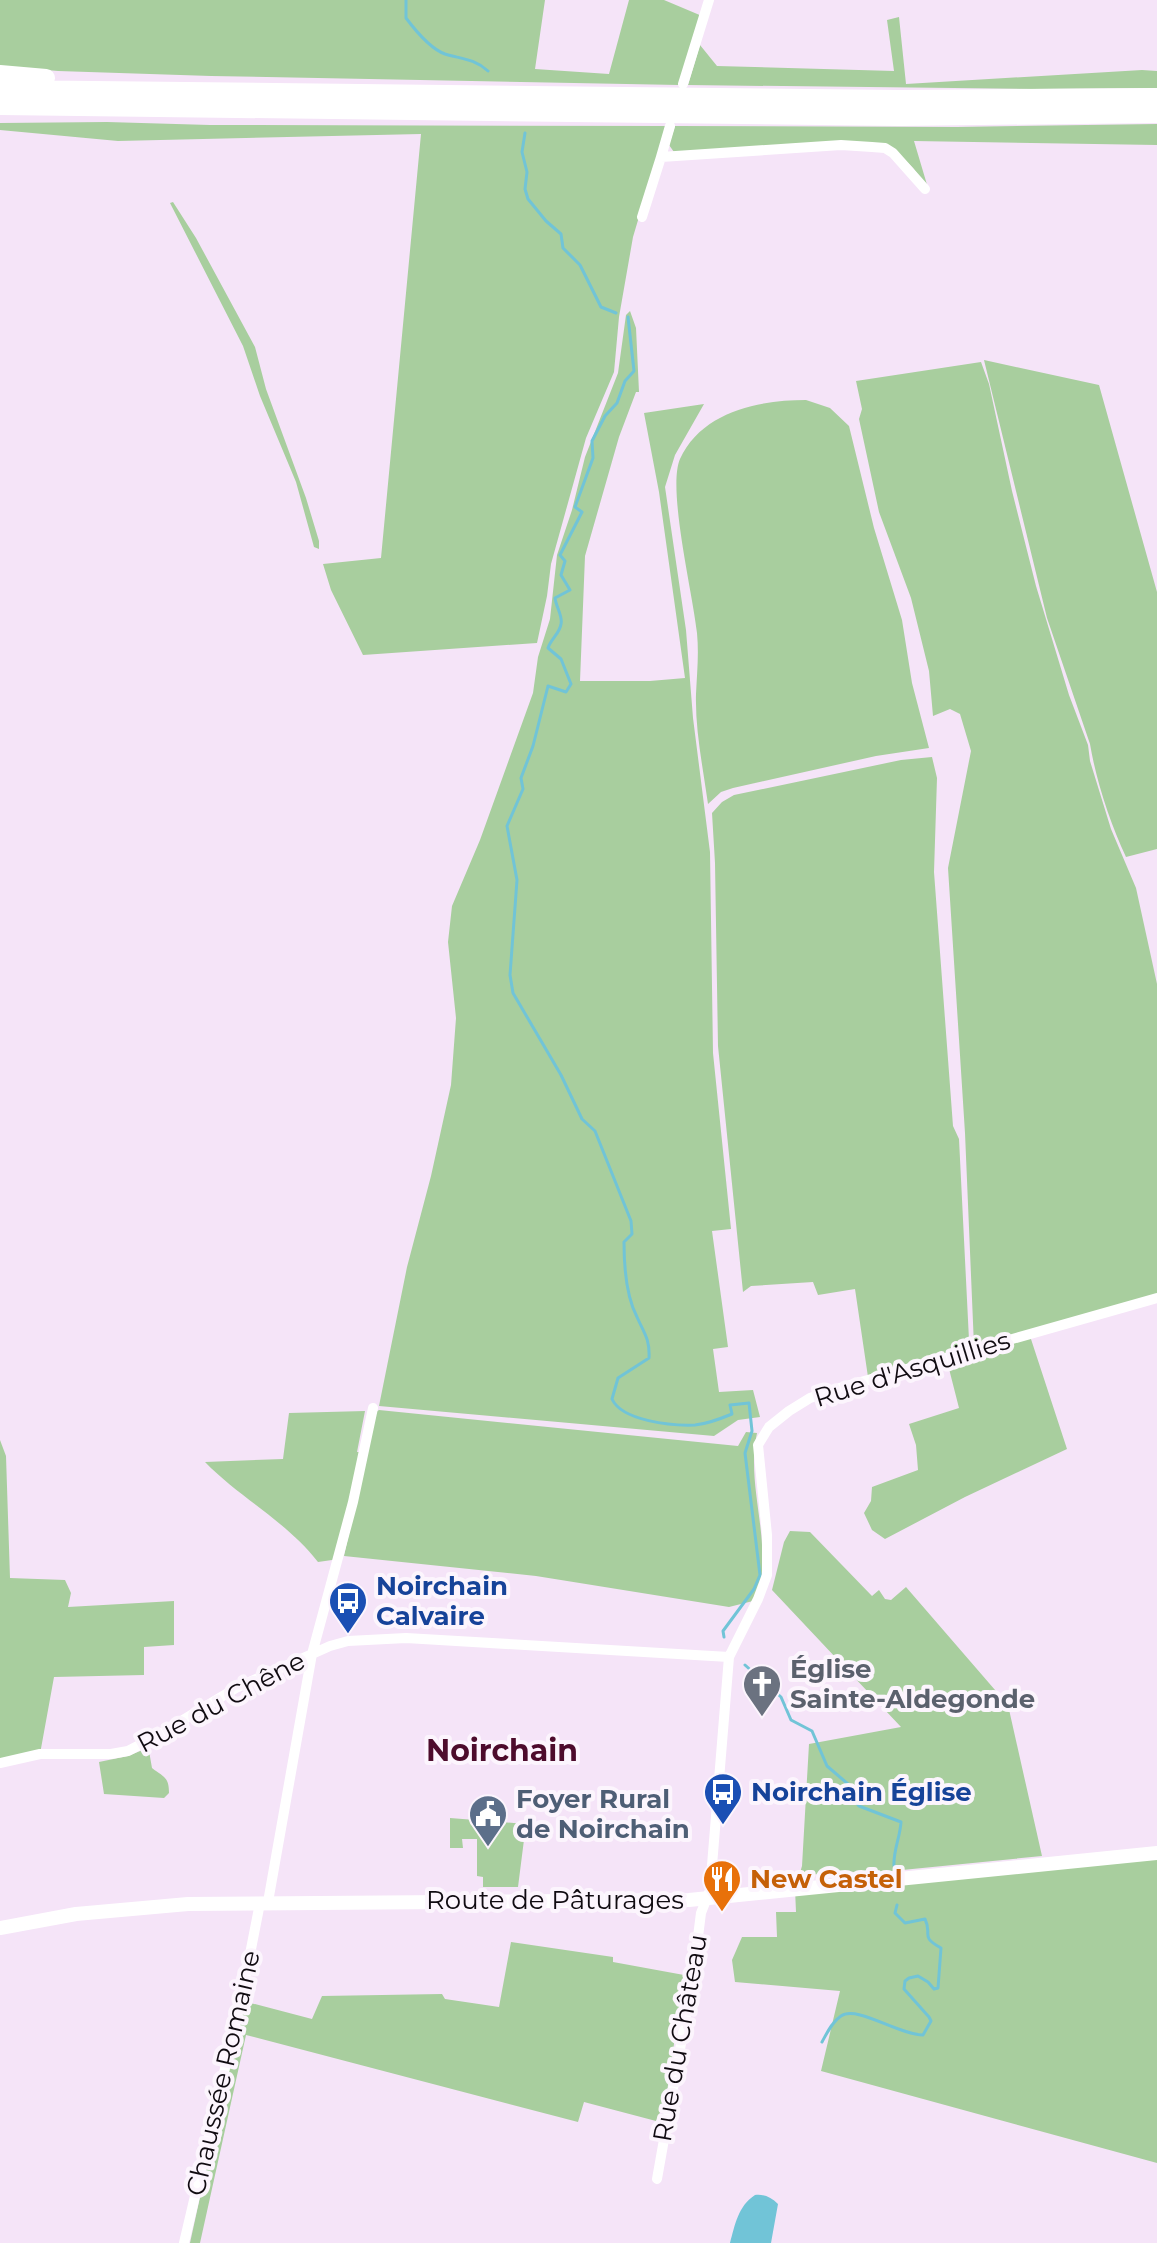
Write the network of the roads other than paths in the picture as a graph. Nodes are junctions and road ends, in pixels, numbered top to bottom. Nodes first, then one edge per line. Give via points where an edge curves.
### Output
1 (709, 0) edge
2 (0, 74) edge
3 (683, 84) dead end
4 (0, 89) edge
5 (139, 90) junction
6 (1157, 97) edge
7 (0, 106) edge
8 (54, 107) junction
9 (1157, 114) edge
10 (0, 116) edge
11 (670, 126) dead end
12 (661, 157) junction
13 (925, 189) dead end
14 (642, 217) dead end
15 (1157, 1298) edge
16 (373, 1408) dead end
17 (312, 1654) junction
18 (729, 1657) junction
19 (0, 1763) edge
20 (1157, 1853) edge
21 (706, 1898) junction
22 (264, 1902) junction
23 (0, 1928) edge
24 (657, 2179) dead end
25 (184, 2243) edge

1 - 3 street
2 - 5 highway via 116,82
4 - 5 highway
5 - 6 highway
7 - 8 highway
8 - 9 highway via 900,117
8 - 10 highway via 38,115
11 - 12 street
12 - 13 street via 841,145 885,148
12 - 14 street
15 - 18 street, Rue d'Asquillies via 836,1389 810,1398 776,1421 758,1445 767,1575
16 - 17 street, Chaussée Romaine
17 - 18 street, Rue du Chêne via 348,1641 406,1638
17 - 19 street, Rue du Chêne via 236,1688 128,1751 40,1754
17 - 22 street, Chaussée Romaine
18 - 21 street, Rue du Château
20 - 21 main road, Route de Pâturages
21 - 22 main road, Route de Pâturages
21 - 24 street, Rue du Château
22 - 23 main road, Route de Pâturages via 115,1909
22 - 25 street, Chaussée Romaine

